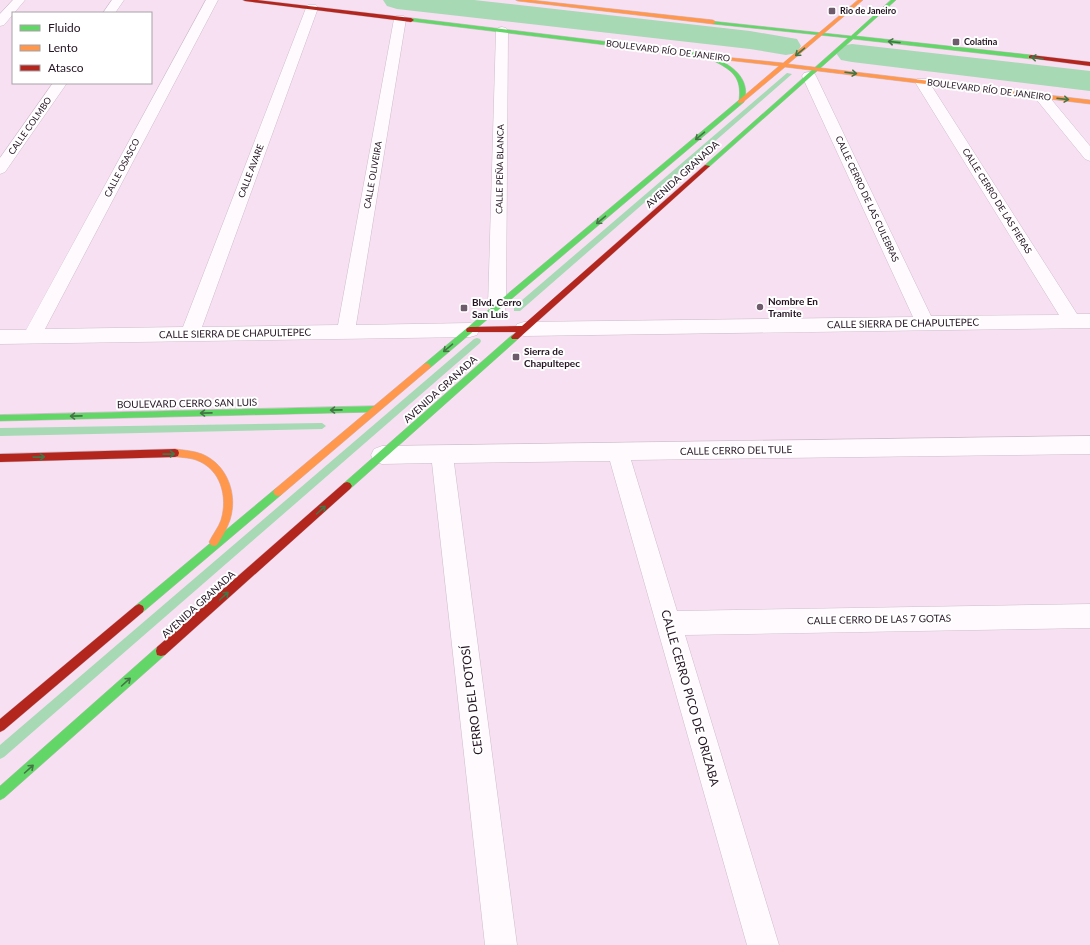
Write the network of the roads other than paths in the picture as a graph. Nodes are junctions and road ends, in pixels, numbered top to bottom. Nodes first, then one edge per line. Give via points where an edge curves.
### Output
1 (19, 0) edge
2 (118, 0) edge
3 (212, 0) edge
4 (245, 0) edge
5 (518, 0) edge
6 (862, 0) edge
7 (894, 0) edge
8 (312, 8) junction
9 (110, 12) edge
10 (400, 19) junction
11 (0, 22) edge
12 (502, 31) junction
13 (822, 33) junction
14 (905, 34) dead end
15 (853, 37) junction
16 (923, 45) junction
17 (708, 56) junction
18 (1090, 64) edge
19 (784, 65) junction
20 (813, 73) junction
21 (922, 82) junction
22 (59, 84) edge
23 (1041, 96) junction
24 (742, 101) junction
25 (1090, 102) edge
26 (1090, 156) edge
27 (0, 169) edge
28 (497, 307) junction
29 (1081, 321) edge
30 (925, 323) junction
31 (524, 329) junction
32 (470, 330) junction
33 (346, 331) junction
34 (190, 334) junction
35 (32, 336) junction
36 (0, 337) edge
37 (375, 410) junction
38 (0, 418) edge
39 (1090, 445) edge
40 (618, 452) junction
41 (442, 454) junction
42 (382, 455) junction
43 (0, 458) edge
44 (210, 548) junction
45 (1090, 616) edge
46 (668, 623) junction
47 (0, 726) edge
48 (0, 794) edge
49 (501, 945) edge
50 (763, 945) edge

1 - 11 street
2 - 9 street
3 - 35 street, CALLE OSASCO
4 - 8 street, BOULEVARD RÍO DE JANEIRO
5 - 13 street
6 - 13 street, AVENIDA GRANADA
7 - 15 street, AVENIDA GRANADA via 883,15
8 - 10 street, BOULEVARD RÍO DE JANEIRO
8 - 34 street, CALLE AVARE
10 - 12 street, BOULEVARD RÍO DE JANEIRO
10 - 33 street, CALLE OLIVEIRA
12 - 17 street, BOULEVARD RÍO DE JANEIRO
12 - 28 street, CALLE PEÑA BLANCA
13 - 15 street
13 -> 19 street, AVENIDA GRANADA
14 - 16 street
16 -> 15 street
15 - 20 street, AVENIDA GRANADA
18 -> 16 street
17 - 19 street, BOULEVARD RÍO DE JANEIRO
17 - 24 street via 722,62 741,79 745,90
19 - 20 street, BOULEVARD RÍO DE JANEIRO
19 - 24 street, AVENIDA GRANADA
20 -> 21 street, BOULEVARD RÍO DE JANEIRO
20 - 30 street, CALLE CERRO DE LAS CULEBRAS
20 - 31 street, AVENIDA GRANADA
21 - 23 street, BOULEVARD RÍO DE JANEIRO
21 - 29 street, CALLE CERRO DE LAS FIERAS
22 - 27 street, CALLE COLMBO
23 -> 25 street, BOULEVARD RÍO DE JANEIRO
23 - 26 street
24 -> 28 street, AVENIDA GRANADA
28 - 32 street, AVENIDA GRANADA
29 - 30 street, CALLE SIERRA DE CHAPULTEPEC
30 - 31 street, CALLE SIERRA DE CHAPULTEPEC
31 - 32 street
31 - 42 street, AVENIDA GRANADA
32 - 33 street, CALLE SIERRA DE CHAPULTEPEC
32 -> 37 street, AVENIDA GRANADA
33 - 34 street, CALLE SIERRA DE CHAPULTEPEC
34 - 35 street, CALLE SIERRA DE CHAPULTEPEC
35 - 36 street, CALLE SIERRA DE CHAPULTEPEC
37 -> 38 street, BOULEVARD CERRO SAN LUIS
37 - 44 street, AVENIDA GRANADA
39 - 40 street, CALLE CERRO DEL TULE
40 - 41 street, CALLE CERRO DEL TULE
40 - 46 street, CALLE CERRO PICO DE ORIZABA
41 - 42 street, CALLE CERRO DEL TULE
41 - 49 street, CERRO DEL POTOSÍ
48 -> 42 street, AVENIDA GRANADA
43 -> 44 street via 182,453 205,459 217,468 226,481 228,498 226,518
44 - 47 street, AVENIDA GRANADA
45 - 46 street, CALLE CERRO DE LAS 7 GOTAS
46 - 50 street, CALLE CERRO PICO DE ORIZABA

